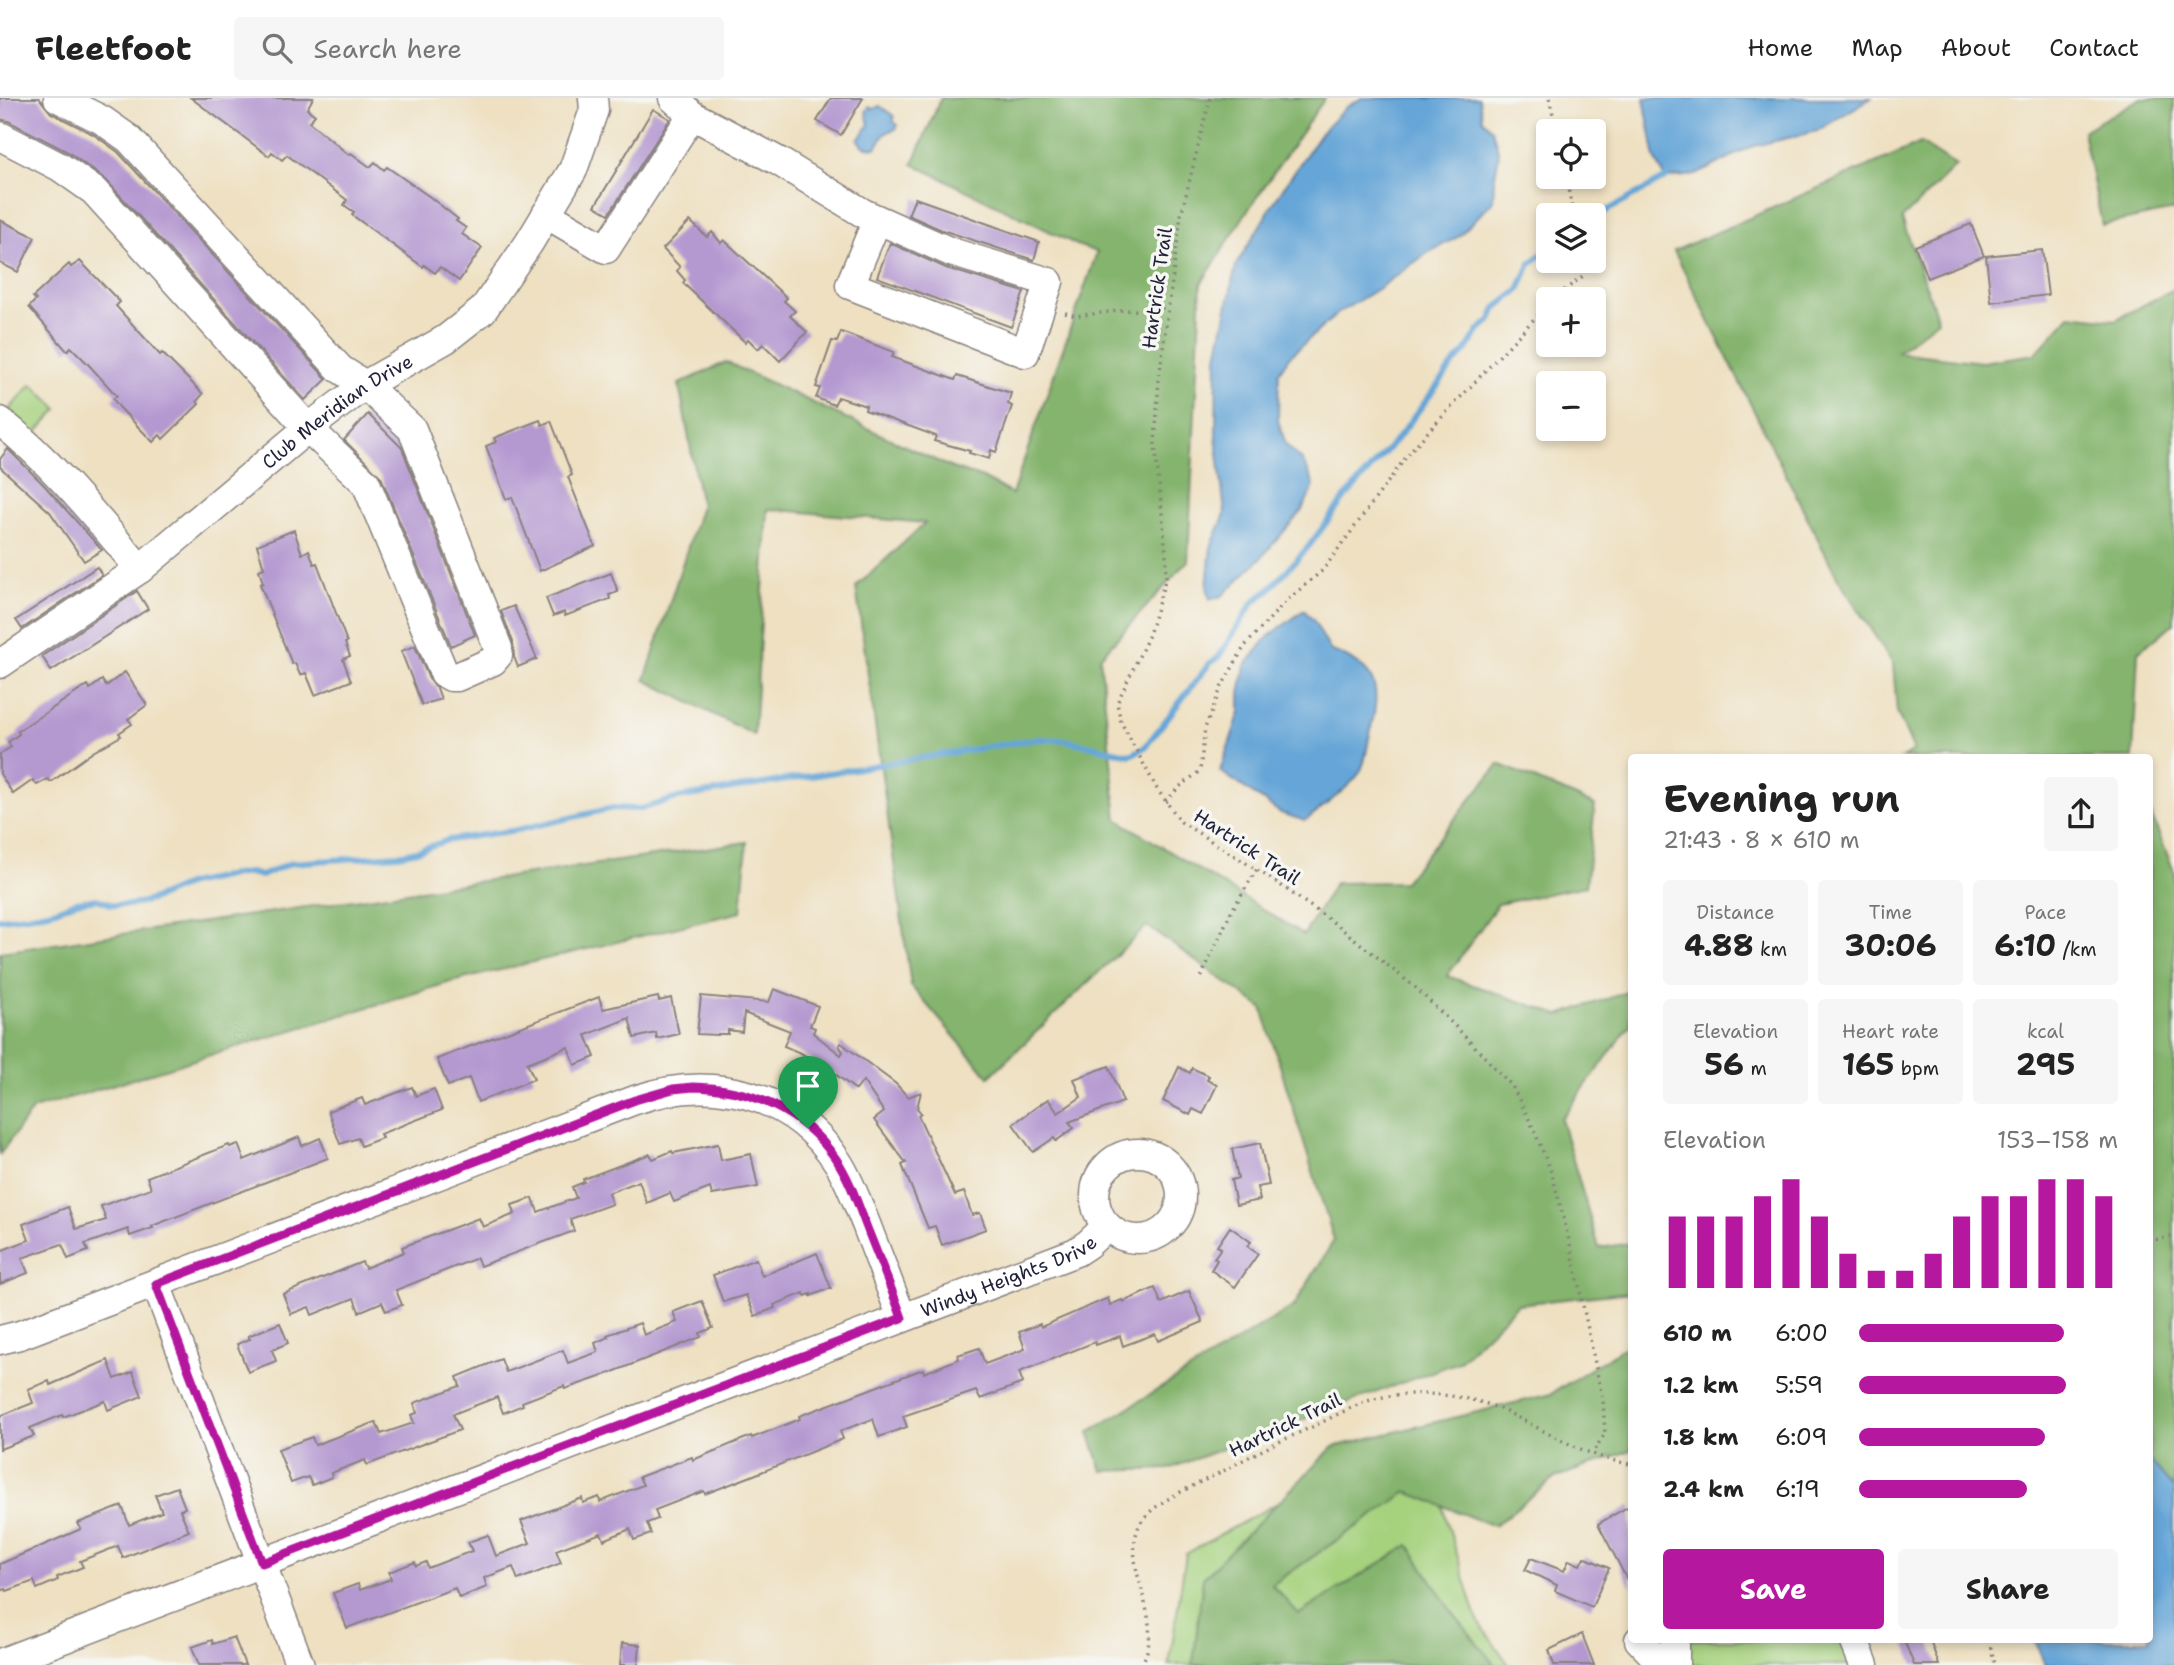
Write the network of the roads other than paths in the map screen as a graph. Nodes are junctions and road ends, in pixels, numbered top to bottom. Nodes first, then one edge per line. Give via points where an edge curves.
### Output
1 (58, 98) edge
2 (593, 98) edge
3 (682, 106) edge
4 (0, 136) edge
5 (546, 215) junction
6 (877, 220) junction
7 (365, 385) junction
8 (0, 421) edge
9 (308, 428) junction
10 (140, 569) junction
11 (1, 661) edge
12 (1107, 1226) dead end
13 (156, 1284) junction
14 (902, 1318) junction
15 (0, 1339) edge
16 (262, 1563) junction
17 (1641, 1643) edge
18 (1675, 1643) edge
19 (1855, 1643) edge
20 (0, 1663) edge
21 (300, 1665) edge
22 (1662, 1665) edge
23 (1675, 1665) edge
24 (1864, 1665) edge

1 - 7 street via 130,139 340,369
2 - 5 street, Club Meridian Drive via 594,110 573,170
3 - 5 street via 606,248
3 - 6 street
4 - 9 street via 60,167 94,191
5 - 7 street, Club Meridian Drive via 483,310 446,339
6 - 6 street via 951,252 1049,282 1025,353 850,285
7 - 9 street, Club Meridian Drive
7 - 9 street via 412,429 498,648 493,662 457,677 444,673 370,490
8 - 10 street via 75,491
9 - 10 street, Club Meridian Drive
10 - 11 street, Club Meridian Drive
12 - 14 street, Windy Heights Drive via 1076,1252
13 - 14 street via 644,1097 673,1089 712,1087 772,1104 824,1143 848,1180
13 - 15 street
13 - 16 street
14 - 16 street, Windy Heights Drive
16 - 20 street, Windy Heights Drive
16 - 21 street
17 - 22 street
18 - 23 street
19 - 24 street

